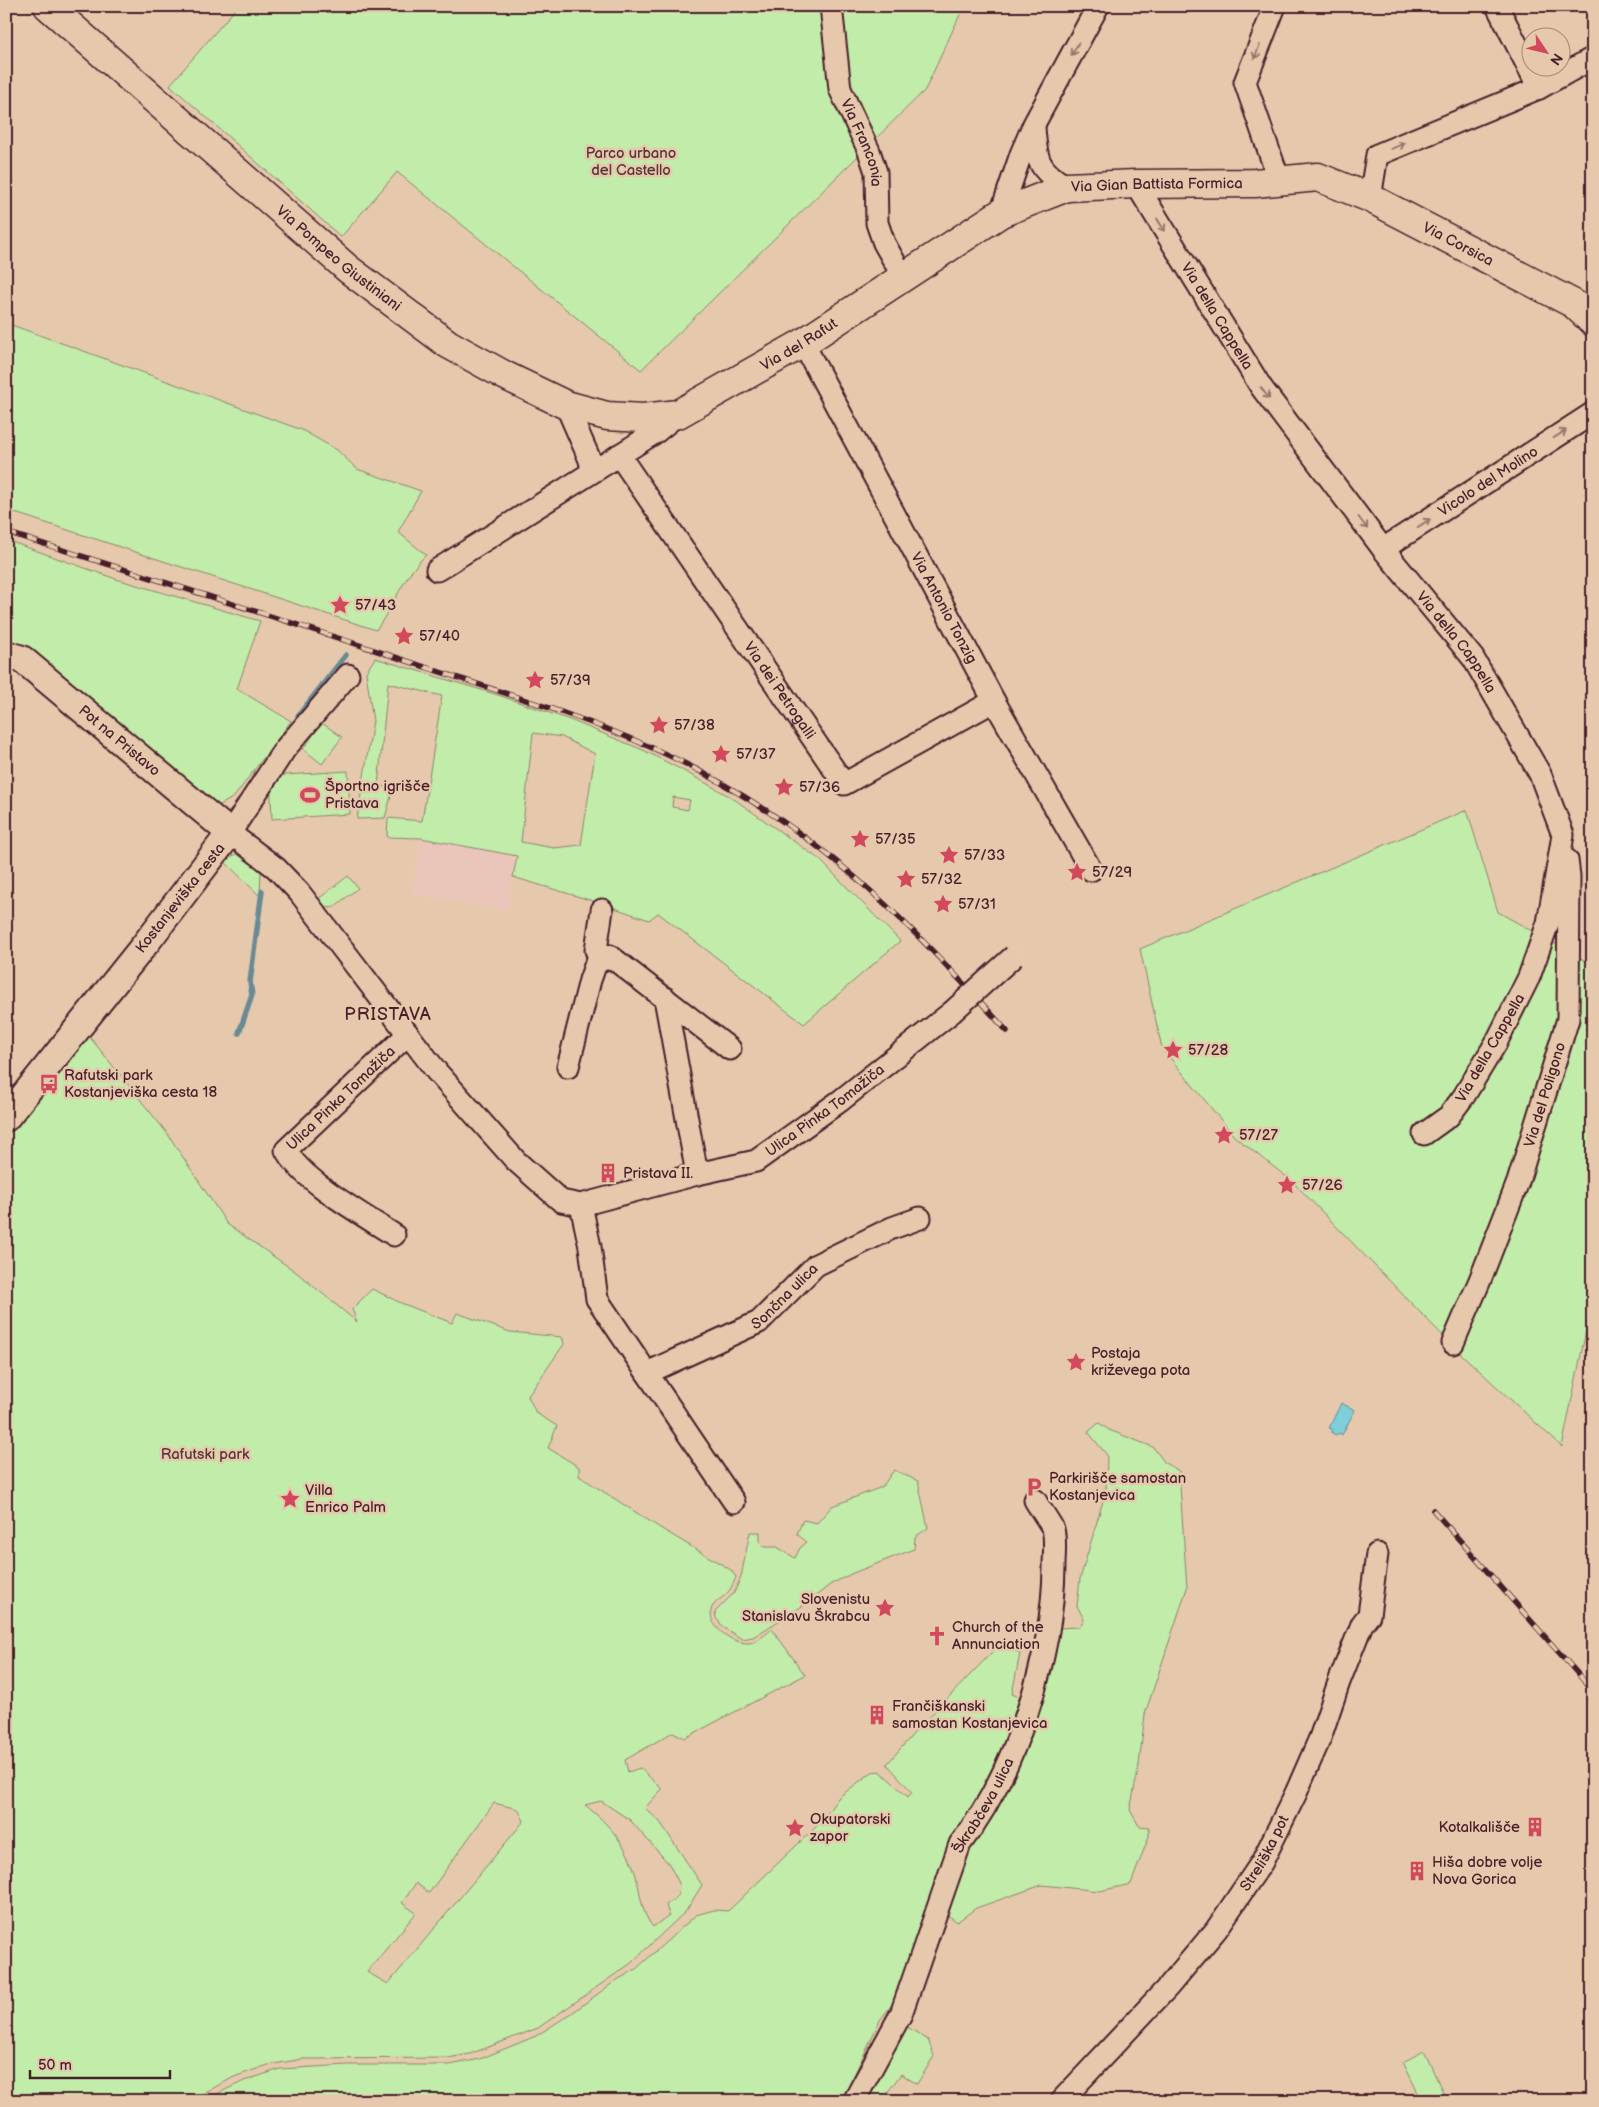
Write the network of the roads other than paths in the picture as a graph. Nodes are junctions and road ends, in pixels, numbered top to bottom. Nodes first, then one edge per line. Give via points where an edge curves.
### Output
1 (48, 6) edge
2 (830, 6) edge
3 (1098, 6) edge
4 (1275, 6) edge
5 (1497, 6) edge
6 (1593, 58) edge
7 (1539, 88) junction
8 (1034, 124) junction
9 (1318, 177) joint
10 (1278, 180) junction
11 (1136, 184) junction
12 (1067, 187) junction
13 (1370, 198) junction
14 (1002, 213) junction
15 (902, 277) junction
16 (1593, 322) edge
17 (803, 343) junction
18 (566, 405) junction
19 (678, 414) junction
20 (1593, 414) edge
21 (619, 455) junction
22 (592, 471) junction
23 (1383, 549) junction
24 (437, 570) dead end
25 (6, 654) edge
26 (348, 675) dead end
27 (994, 701) junction
28 (230, 833) junction
29 (1563, 835) junction
30 (1091, 870) dead end
31 (602, 910) dead end
32 (1014, 956) dead end
33 (605, 959) junction
34 (665, 998) junction
35 (408, 1034) junction
36 (730, 1048) dead end
37 (568, 1067) dead end
38 (6, 1118) edge
39 (1424, 1134) dead end
40 (697, 1174) junction
41 (581, 1204) junction
42 (920, 1218) dead end
43 (394, 1235) dead end
44 (1453, 1343) dead end
45 (648, 1373) junction
46 (1035, 1500) dead end
47 (734, 1502) dead end
48 (1377, 1554) dead end
49 (854, 2101) edge
50 (1061, 2101) edge

1 - 18 main road, Via Pompeo Giustiniani via 348,269 448,344
2 - 15 street, Via Franconia via 840,89 876,172 877,223
3 -> 8 street
4 -> 10 street via 1245,82
5 - 7 street
6 - 7 street
13 -> 7 street via 1378,155
8 - 12 street via 1035,148 1042,168
8 - 14 street
9 - 10 main road, Via Gian Battista Formica
9 - 13 main road, Via Corsica
10 - 11 main road, Via Gian Battista Formica
11 - 12 main road, Via Gian Battista Formica
11 -> 23 street, Via della Cappella via 1261,387
12 - 14 main road, Via Gian Battista Formica
13 - 16 main road, Via Corsica via 1574,304
14 - 15 main road, Via del Rafut
15 - 17 main road, Via del Rafut
17 - 19 main road, Via del Rafut
17 - 27 street, Via Antonio Tonzig
18 - 19 main road, Via Pompeo Giustiniani via 607,416 643,418
18 - 22 street
19 - 21 street, Via del Rafut
23 -> 20 street, Vicolo del Molino
21 - 22 street, Via del Rafut
21 - 27 street, Via dei Petrogalli via 844,784
22 - 24 street, Via del Rafut
23 - 29 street, Via della Cappella via 1473,658 1540,774
25 - 28 street, Pot na Pristavo via 22,660
26 - 28 street, Kostanjeviška cesta via 285,749
27 - 30 street, Via Antonio Tonzig
28 - 35 street, Ulica Pinka Tomažiča via 276,868 299,892
28 - 38 street, Kostanjeviška cesta
29 - 39 street, Via della Cappella via 1548,922 1530,977 1464,1096 1449,1116
29 - 44 street, Via del Poligono via 1569,876 1568,1019 1518,1182
31 - 33 street via 596,950
32 - 40 street, Ulica Pinka Tomažiča, bridge via 952,1012 840,1101 756,1161
33 - 34 street via 610,956
33 - 37 street via 596,963 590,980
34 - 36 street
34 - 40 street
35 - 41 street, Ulica Pinka Tomažiča via 437,1072 516,1161 561,1201
35 - 43 street, Ulica Pinka Tomažiča via 286,1150 292,1160 340,1200
40 - 41 street, Ulica Pinka Tomažiča
41 - 45 street via 597,1300
42 - 45 street, Sončna ulica via 816,1265 759,1322
45 - 47 street
46 - 49 street, Škrabčeva ulica via 1053,1528 1054,1548 1050,1617 1041,1666 1003,1770 977,1822 960,1844 901,2014
48 - 50 street, Streliška pot via 1369,1615 1362,1624 1338,1682 1300,1785 1262,1862 1216,1930 1180,1973

